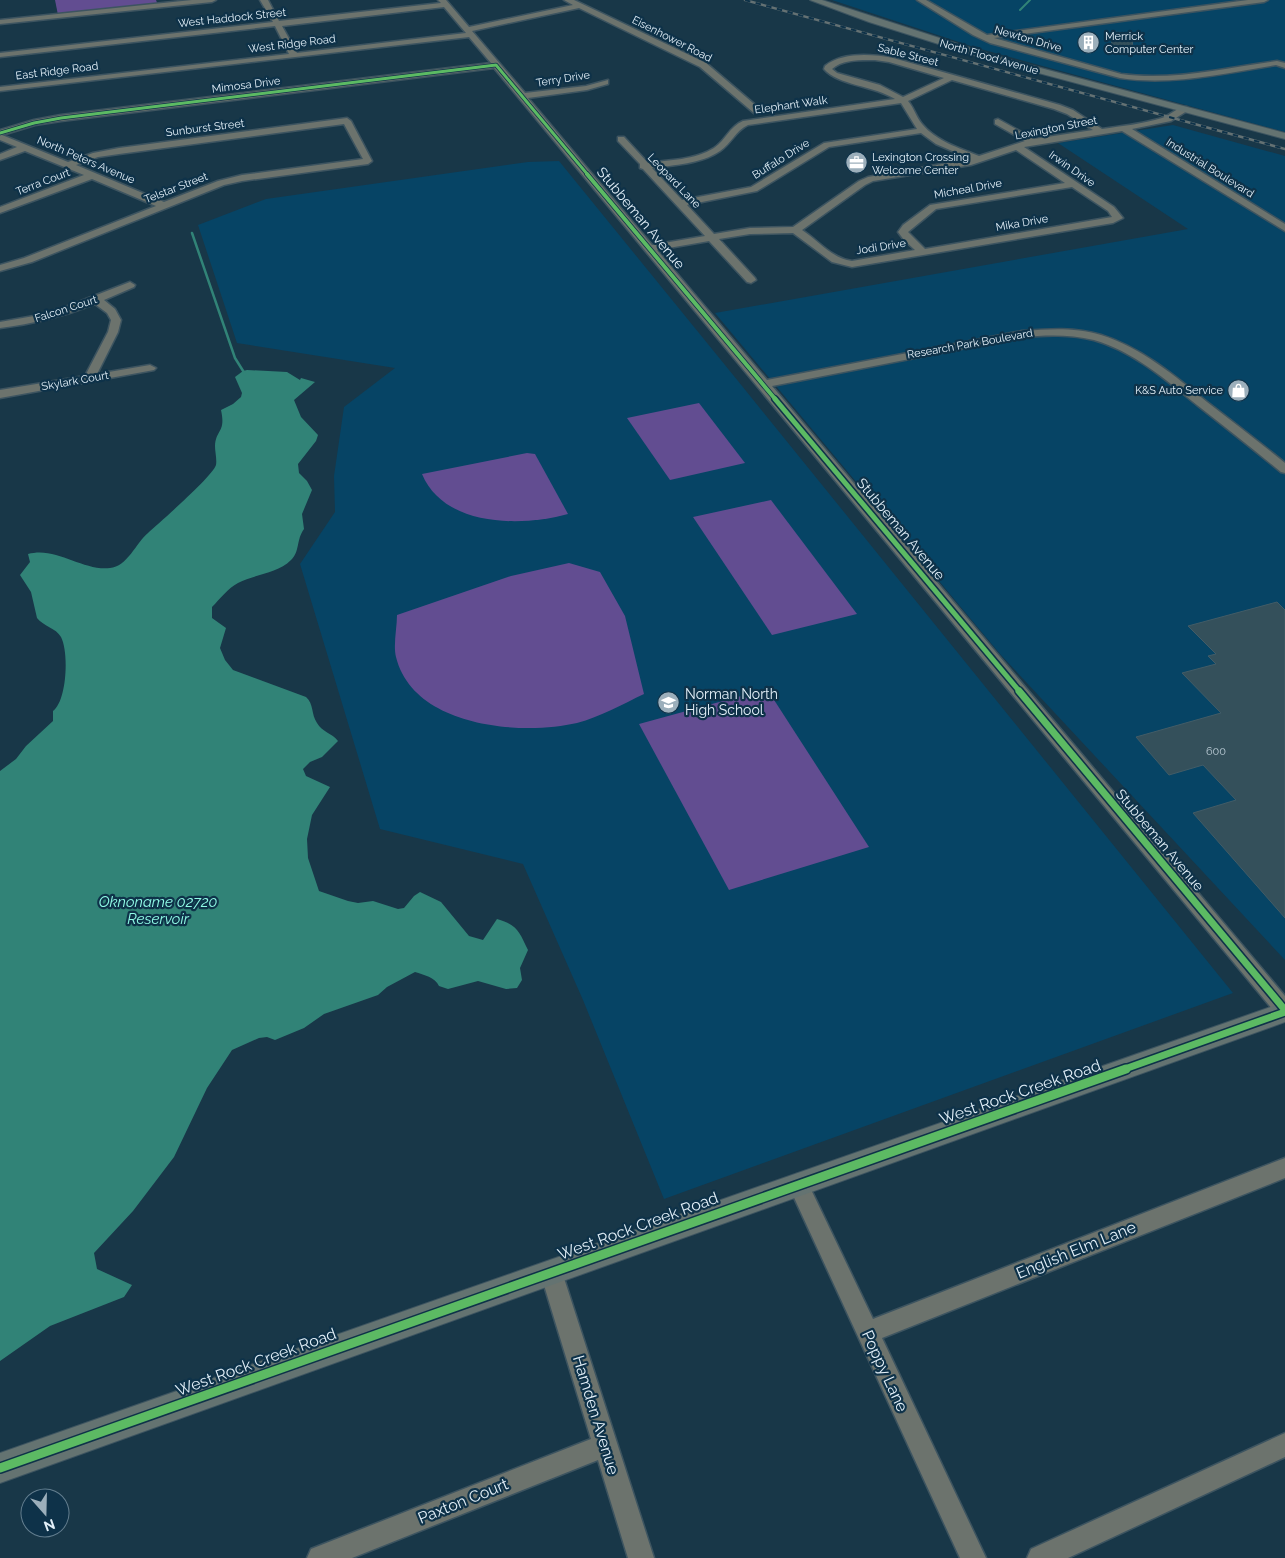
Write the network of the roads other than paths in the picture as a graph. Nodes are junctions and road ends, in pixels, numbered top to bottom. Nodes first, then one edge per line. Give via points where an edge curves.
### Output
1 (212, 0) edge
2 (264, 0) edge
3 (568, 0) edge
4 (814, 0) edge
5 (827, 0) edge
6 (921, 0) edge
7 (1259, 0) edge
8 (444, 3) edge
9 (580, 6) junction
10 (0, 22) edge
11 (277, 24) junction
12 (469, 32) junction
13 (985, 38) junction
14 (0, 54) edge
15 (294, 55) junction
16 (496, 65) junction
17 (1285, 66) edge
18 (116, 76) joint
19 (951, 78) junction
20 (605, 82) dead end
21 (0, 89) edge
22 (523, 96) junction
23 (903, 100) junction
24 (1167, 104) junction
25 (1184, 109) junction
26 (757, 111) dead end
27 (998, 122) dead end
28 (1124, 128) junction
29 (924, 130) junction
30 (1100, 131) junction
31 (0, 135) edge
32 (1285, 136) edge
33 (620, 140) dead end
34 (1033, 142) junction
35 (1016, 146) junction
36 (26, 147) junction
37 (0, 157) edge
38 (980, 160) junction
39 (368, 161) joint
40 (69, 165) junction
41 (643, 166) junction
42 (93, 175) junction
43 (1075, 184) junction
44 (680, 203) junction
45 (163, 205) junction
46 (0, 210) edge
47 (1115, 212) joint
48 (1285, 228) edge
49 (795, 230) junction
50 (712, 237) junction
51 (650, 248) junction
52 (924, 252) junction
53 (0, 268) edge
54 (751, 280) dead end
55 (130, 285) dead end
56 (97, 300) junction
57 (0, 325) edge
58 (150, 368) dead end
59 (89, 378) junction
60 (764, 384) junction
61 (0, 394) edge
62 (1285, 469) edge
63 (1285, 1011) edge
64 (1285, 1168) edge
65 (798, 1184) junction
66 (551, 1272) junction
67 (867, 1333) junction
68 (606, 1445) junction
69 (1285, 1445) edge
70 (0, 1468) edge
71 (320, 1558) edge
72 (641, 1558) edge
73 (973, 1558) edge
74 (1040, 1558) edge

1 - 10 street
2 - 11 street
3 - 9 street, Eisenhower Road
4 - 24 main road, North Flood Avenue via 982,56 1152,103
5 - 24 main road, North Flood Avenue via 918,32
6 - 13 street, Newton Drive
7 - 13 street
8 - 11 street, West Haddock Street
8 - 12 street, Stubbeman Avenue
9 - 12 street, West Ridge Road
9 - 26 street, Eisenhower Road via 703,65
11 - 14 street, West Haddock Street
11 - 15 street
12 - 15 street, West Ridge Road
12 - 16 street, Stubbeman Avenue
13 - 17 street, Newton Drive via 1136,78 1169,79 1277,63
15 - 18 street, West Ridge Road
16 - 22 street, Stubbeman Avenue
16 - 31 street, Mimosa Drive via 61,118
18 - 21 street, East Ridge Road
19 - 23 street, Elephant Walk
19 - 23 street, Sable Street via 879,58 841,61 828,67 834,74 890,92
19 - 30 street, Sable Street via 1066,110
20 - 22 street, Terry Drive via 588,88
22 - 51 street, Stubbeman Avenue
23 - 29 street, Sable Street
23 - 41 street, Elephant Walk via 746,123 732,130 721,147 711,153
24 - 25 main road, North Flood Avenue
25 - 28 street, Lexington Street via 1159,122
25 - 32 main road, North Flood Avenue
27 - 34 street
28 - 30 street, Lexington Street
28 - 48 street, Industrial Boulevard
29 - 38 street, Sable Street via 950,147
29 - 44 street, Buffalo Drive via 827,145 754,189
30 - 34 street, Lexington Street
31 - 36 street, North Peters Avenue
33 - 41 street, Leopard Lane
34 - 35 street, Lexington Street
35 - 38 street, Lexington Street
35 - 43 street, Irwin Drive
36 - 37 street
36 - 40 street, North Peters Avenue
38 - 49 street, Lexington Street via 871,178
39 - 40 street, Sunburst Street via 347,121 119,150
39 - 45 street, Telstar Street via 234,180
40 - 42 street, North Peters Avenue
41 - 44 street, Leopard Lane
42 - 45 street, North Peters Avenue
42 - 46 street, Terra Court
43 - 47 street, Irwin Drive
43 - 52 street, Micheal Drive via 929,209 903,232
44 - 50 street, Leopard Lane
45 - 53 street, Telstar Street via 28,260
47 - 52 street, Mika Drive via 1118,218 1110,221
49 - 50 street via 760,230
49 - 52 street, Jodi Drive via 842,263 858,264
50 - 51 street
50 - 54 street, Leopard Lane
51 - 60 street, Stubbeman Avenue
55 - 56 street, Falcon Court
56 - 57 street, Falcon Court via 50,316
56 - 59 street via 111,311 116,320
58 - 59 street, Skylark Court
59 - 61 street, Skylark Court
60 - 62 street, Research Park Boulevard via 1022,334 1080,334 1111,342 1141,356
60 - 63 street, Stubbeman Avenue
63 - 65 main road, West Rock Creek Road
64 - 67 street, English Elm Lane
65 - 66 main road, West Rock Creek Road
65 - 67 street, Poppy Lane
66 - 68 street, Hamden Avenue
66 - 70 main road, West Rock Creek Road
67 - 73 street, Poppy Lane
68 - 71 street, Paxton Court
68 - 72 street, Hamden Avenue
69 - 74 street

